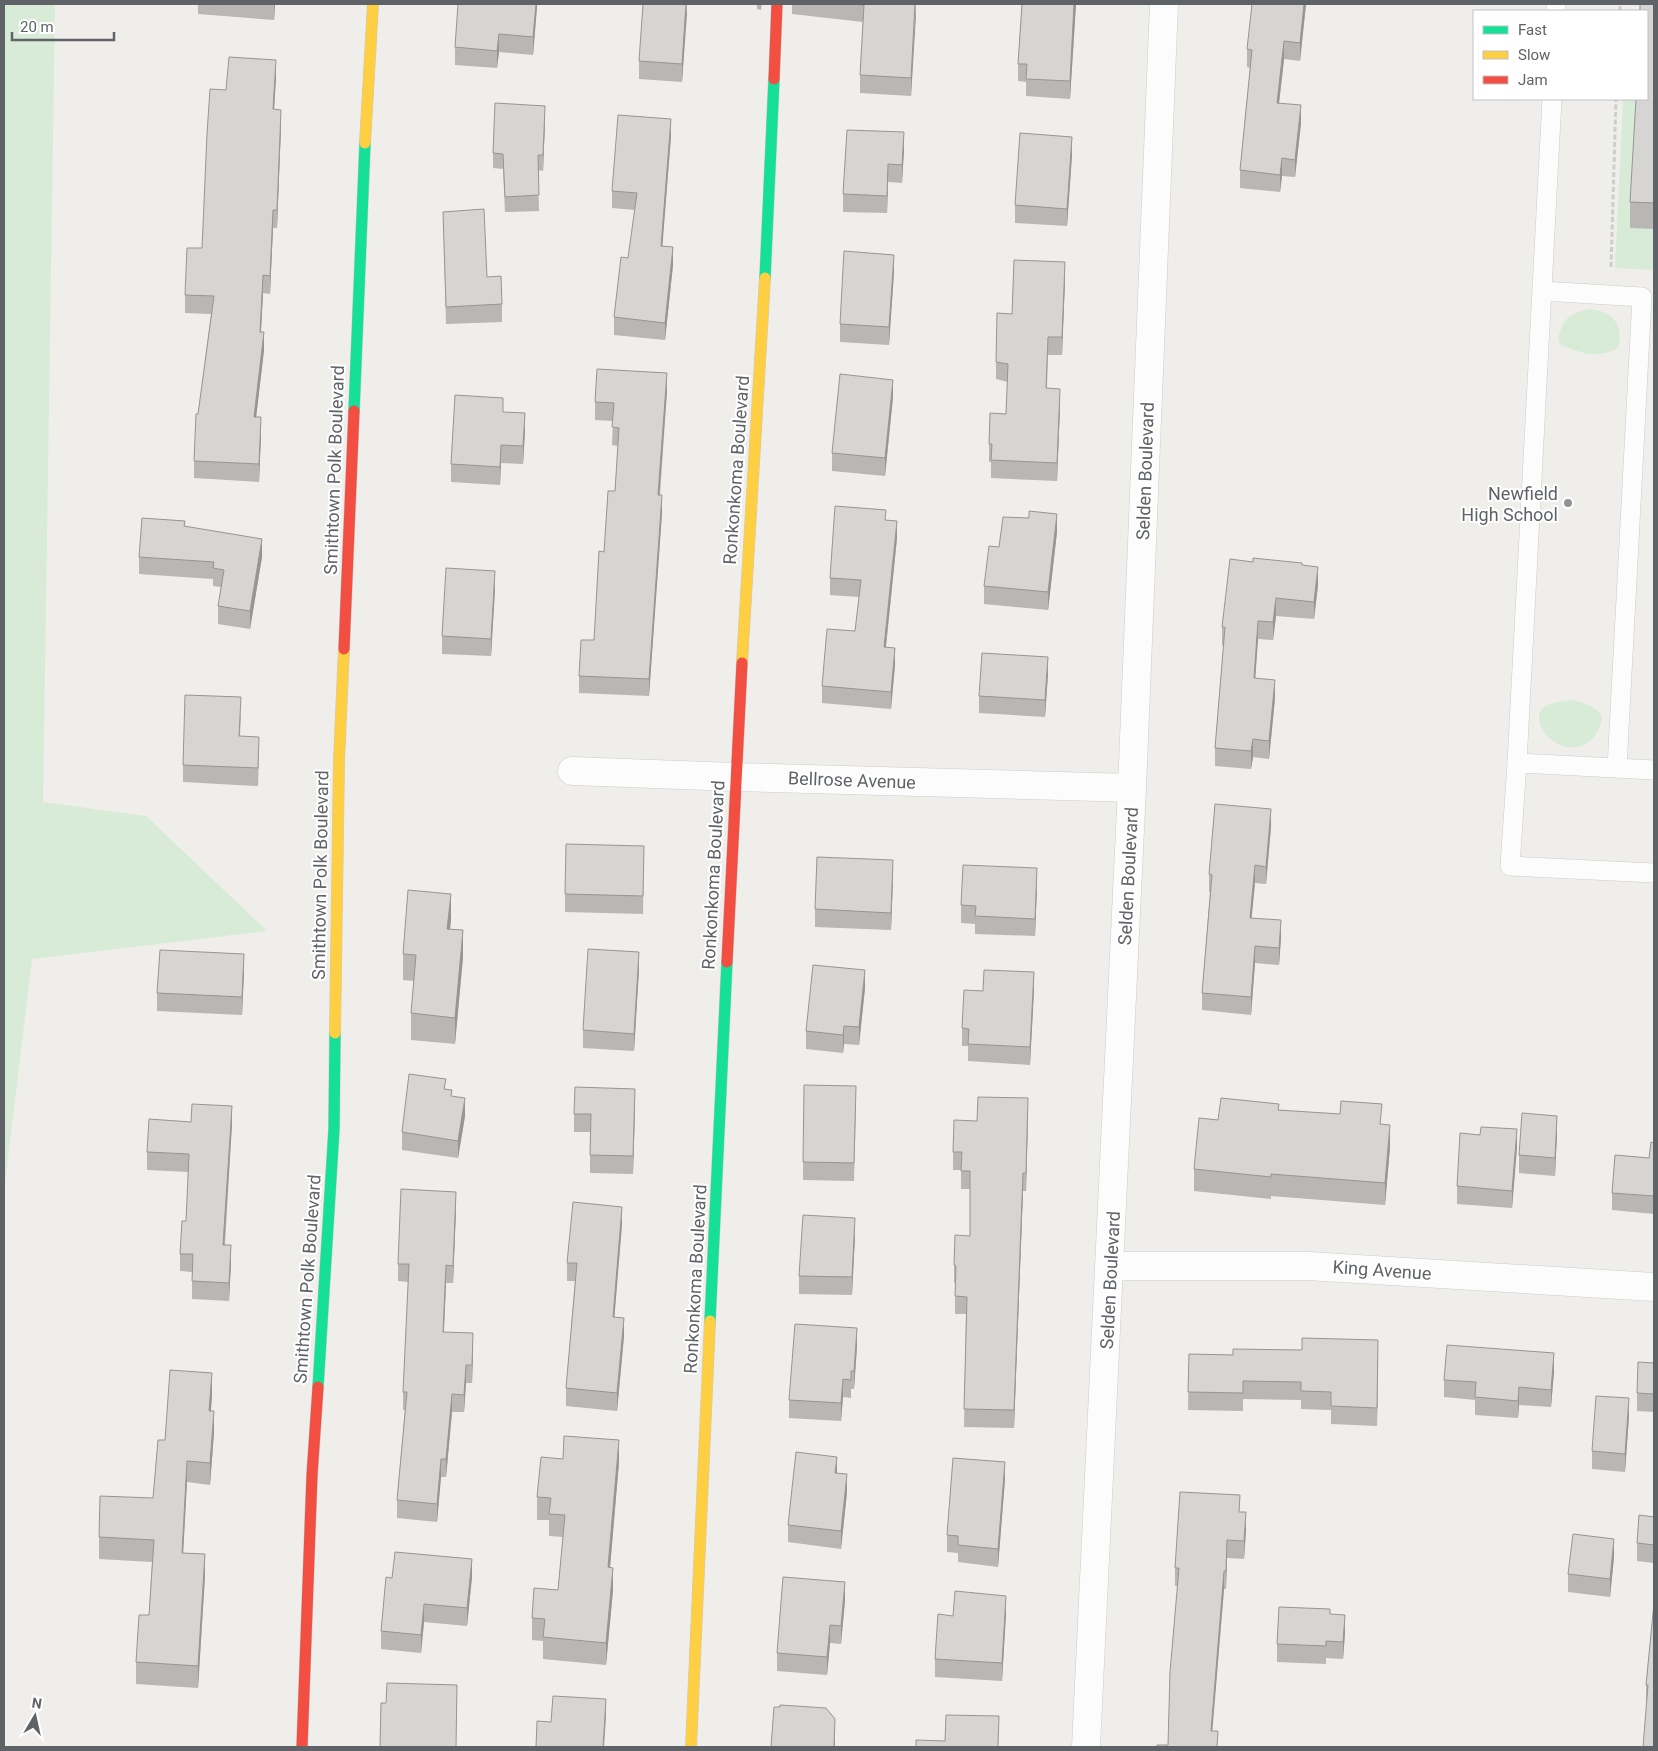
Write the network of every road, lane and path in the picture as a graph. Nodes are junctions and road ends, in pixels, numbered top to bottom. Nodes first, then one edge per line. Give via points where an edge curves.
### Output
1 (373, 4) edge
2 (777, 4) edge
3 (1164, 4) edge
4 (1552, 100) edge
5 (1616, 100) edge
6 (1615, 270) dead end
7 (1542, 291) junction
8 (1648, 297) edge
9 (1517, 763) junction
10 (1617, 768) junction
11 (572, 770) dead end
12 (1654, 770) edge
13 (735, 777) junction
14 (1132, 788) junction
15 (1654, 873) edge
16 (1110, 1266) junction
17 (1654, 1287) edge
18 (302, 1747) edge
19 (691, 1747) edge
20 (1086, 1747) edge

1 - 18 street, Smithtown Polk Boulevard via 339,760 334,1130 312,1475
2 - 13 street, Ronkonkoma Boulevard via 768,229
3 - 14 street, Selden Boulevard
4 - 7 lane
5 - 6 path via 1610,267
7 - 8 lane
7 - 9 lane
8 - 10 lane
9 - 10 lane
9 - 15 lane via 1510,866
10 - 12 lane
11 - 13 street, Bellrose Avenue
13 - 14 street, Bellrose Avenue
13 - 19 street, Ronkonkoma Boulevard
14 - 16 street, Selden Boulevard
16 - 17 street, King Avenue via 1308,1266
16 - 20 street, Selden Boulevard

